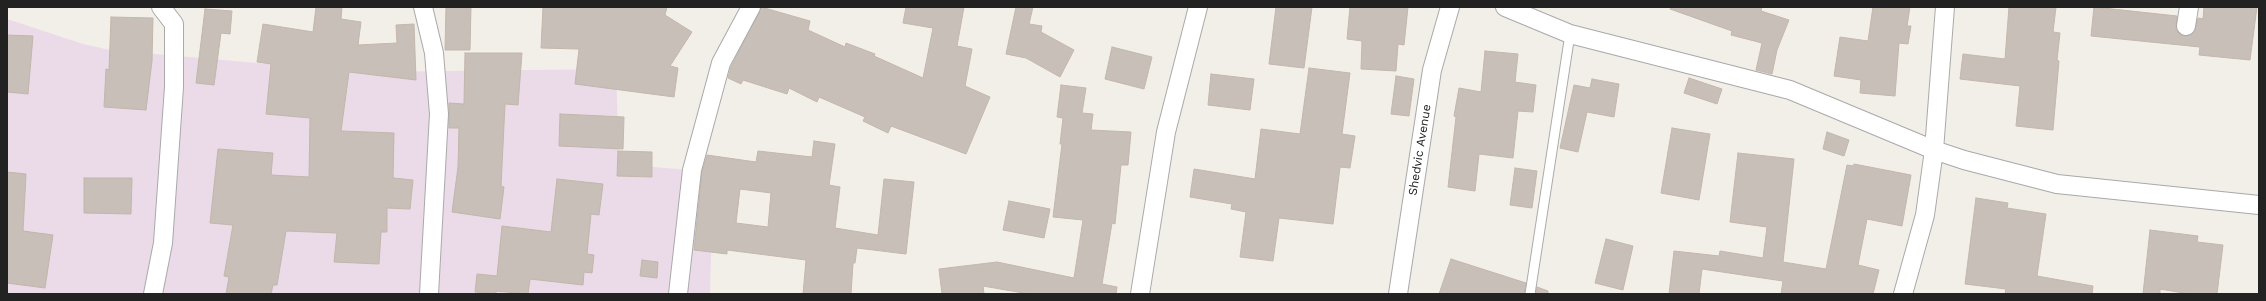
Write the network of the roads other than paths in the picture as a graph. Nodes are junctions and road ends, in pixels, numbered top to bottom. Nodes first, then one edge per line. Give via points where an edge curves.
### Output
1 (160, 7) edge
2 (423, 7) edge
3 (751, 7) edge
4 (1198, 7) edge
5 (1450, 7) edge
6 (1505, 7) edge
7 (1945, 7) edge
8 (2189, 7) edge
9 (2186, 26) dead end
10 (1570, 34) junction
11 (1934, 150) junction
12 (2259, 205) edge
13 (153, 294) edge
14 (429, 294) edge
15 (678, 294) edge
16 (1140, 294) edge
17 (1398, 294) edge
18 (1530, 294) edge
19 (1903, 294) edge

1 - 13 street via 174,24 174,87 163,243
2 - 14 street via 434,53 439,114
3 - 15 street via 722,62 692,170
4 - 16 street via 1166,132
5 - 17 street, Shedvic Avenue via 1432,70
6 - 10 street
7 - 11 street
8 - 9 street
10 - 11 street via 1790,90
10 - 18 lane
11 - 12 street via 2057,184
11 - 19 street via 1925,214

